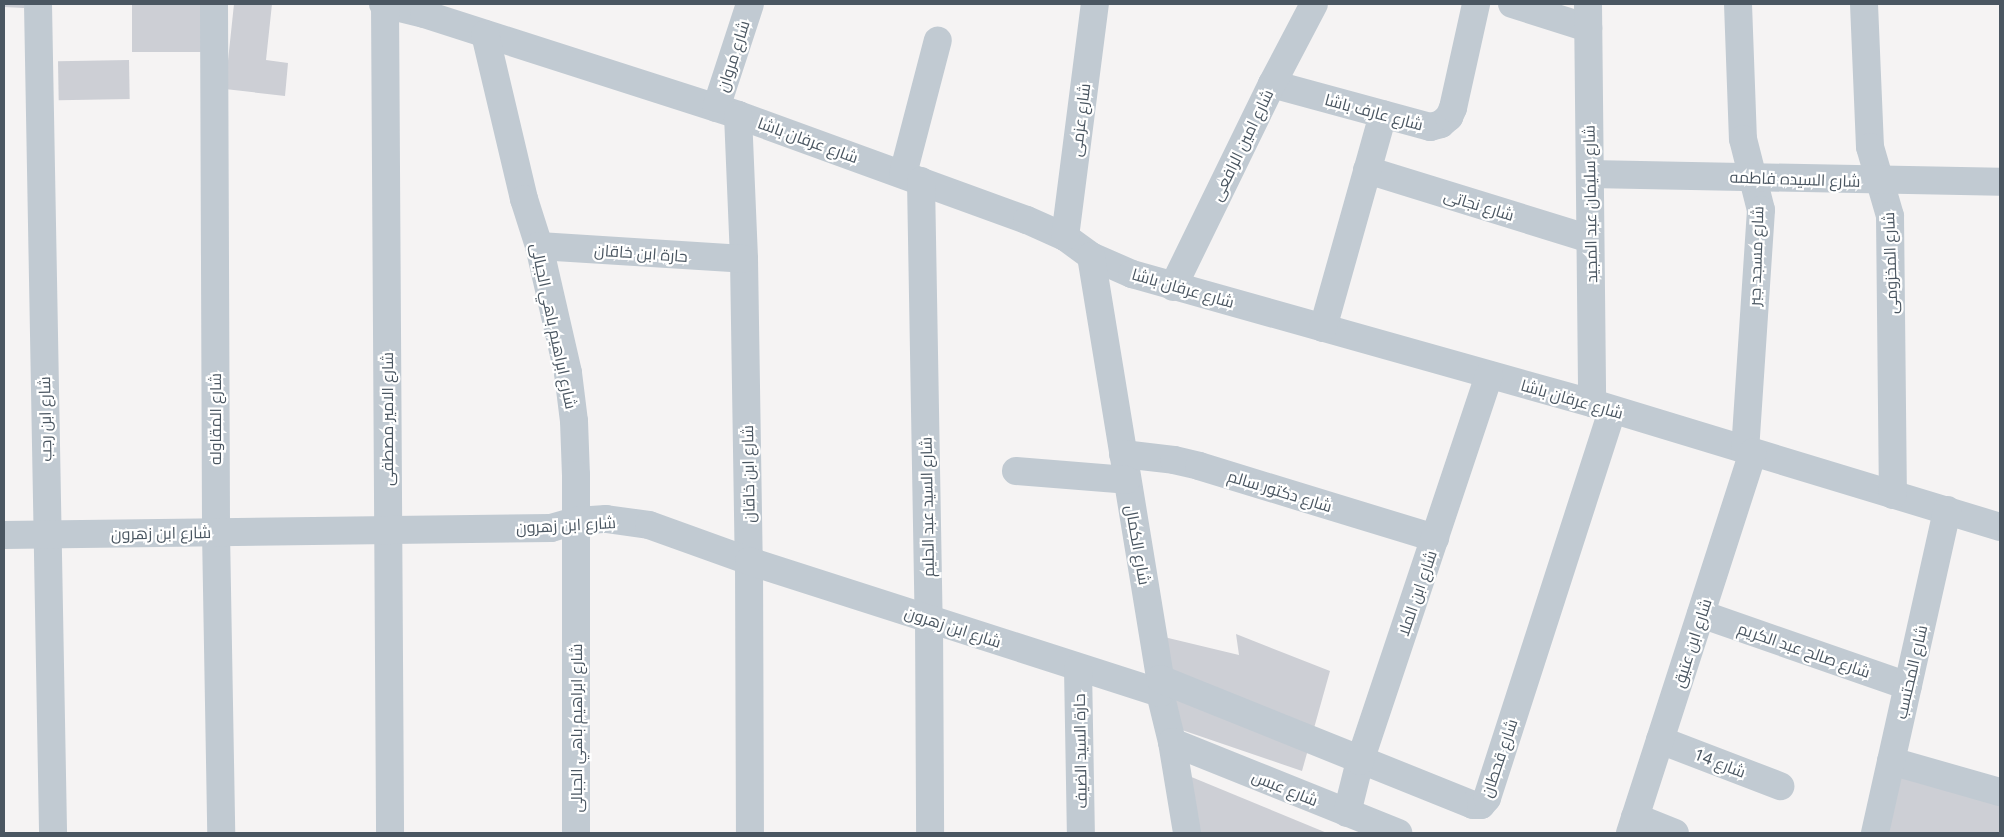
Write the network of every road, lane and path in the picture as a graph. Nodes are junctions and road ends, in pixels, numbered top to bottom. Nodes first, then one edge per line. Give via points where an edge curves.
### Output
1 (38, 4) edge
2 (214, 4) edge
3 (384, 4) edge
4 (750, 4) edge
5 (1095, 4) edge
6 (1314, 4) edge
7 (1476, 4) edge
8 (1512, 4) edge
9 (1738, 4) edge
10 (1864, 4) edge
11 (425, 9) edge
12 (1588, 16) edge
13 (485, 34) junction
14 (938, 40) dead end
15 (1272, 84) junction
16 (727, 112) junction
17 (1383, 114) junction
18 (1367, 170) junction
19 (1590, 174) junction
20 (1752, 177) junction
21 (912, 178) junction
22 (1881, 181) junction
23 (2000, 182) edge
24 (1065, 237) junction
25 (1590, 239) junction
26 (539, 246) junction
27 (1091, 256) junction
28 (744, 259) junction
29 (1173, 287) junction
30 (1323, 328) junction
31 (1489, 375) junction
32 (1602, 407) junction
33 (1749, 451) junction
34 (1125, 467) junction
35 (1016, 471) dead end
36 (1893, 494) junction
37 (1947, 510) junction
38 (576, 521) junction
39 (2000, 526) edge
40 (388, 529) junction
41 (216, 532) junction
42 (48, 534) junction
43 (4, 535) edge
44 (1435, 538) junction
45 (749, 561) junction
46 (1701, 614) junction
47 (929, 620) junction
48 (1078, 668) junction
49 (1160, 686) junction
50 (1908, 686) junction
51 (1660, 740) junction
52 (1172, 742) junction
53 (1360, 761) junction
54 (1891, 761) junction
55 (1780, 786) dead end
56 (2000, 792) edge
57 (1347, 812) junction
58 (1632, 825) edge
59 (53, 833) edge
60 (221, 833) edge
61 (390, 833) edge
62 (576, 833) edge
63 (750, 833) edge
64 (930, 833) edge
65 (1081, 833) edge
66 (1187, 833) edge
67 (1398, 833) edge
68 (1676, 833) edge
69 (1875, 833) edge

1 - 42 street, شارع ابن رجب
2 - 41 street, شارع المقاوله
3 - 11 street, شارع عرفان باشا
3 - 40 street, شارع الامير مصطفى
4 - 16 street, شارع مروان
5 - 24 street, شارع عزمى
6 - 15 street, شارع امين الرافعى
7 - 17 street, شارع عارف باشا via 1454,108 1449,117 1430,127
8 - 12 street
9 - 20 street, شارع مسجد جبر via 1743,139
10 - 22 street, شارع المخزومى via 1870,147
11 - 13 street, شارع عرفان باشا
12 - 19 street, شارع سليمان عبد المجيد
13 - 16 street, شارع عرفان باشا
13 - 26 street, شارع ابراهيم باهي الجبالى via 524,199
14 - 21 street, شارع السيد عبد الحليم
15 - 17 street, شارع عارف باشا
15 - 29 street, شارع امين الرافعى
16 - 21 street, شارع عرفان باشا
16 - 28 street, شارع ابن خاقان
17 - 18 street
18 - 25 street, شارع نجاتى
18 - 30 street
19 - 20 street, شارع السيده فاطمه
19 - 25 street, شارع سليمان عبد المجيد
20 - 22 street, شارع السيده فاطمه
20 - 33 street, شارع مسجد جبر via 1760,210
21 - 24 street, شارع عرفان باشا
21 - 47 street, شارع السيد عبد الحليم
22 - 23 street, شارع السيده فاطمه
22 - 36 street, شارع المخزومى via 1890,216
24 - 27 street, شارع عرفان باشا
25 - 32 street, شارع سليمان عبد المجيد
26 - 28 street, حارة ابن خاقان
26 - 38 street, شارع ابراهيم باهي الجبالى via 568,373 574,422
27 - 29 street, شارع عرفان باشا
27 - 34 street, شارع الكمال
28 - 45 street, شارع ابن خاقان
29 - 30 street, شارع عرفان باشا
30 - 31 street, شارع عرفان باشا
31 - 32 street, شارع عرفان باشا
31 - 44 street, شارع ابن الملا
32 - 33 street, شارع عرفان باشا
32 - 53 street, شارع قحطان via 1485,802 1473,805
33 - 36 street, شارع عرفان باشا
33 - 46 street, شارع ابن عتيق
34 - 35 street, شارع دكتور سالم
34 - 44 street, شارع دكتور سالم via 1174,460
34 - 49 street, شارع الكمال
36 - 37 street, شارع عرفان باشا
37 - 39 street, شارع عرفان باشا
37 - 50 street, شارع المحتسب
38 - 40 street, شارع ابن زهرون via 551,528
38 - 45 street, شارع ابن زهرون via 606,519 649,525
38 - 62 street, شارع ابراهيم باهي الجبالى
40 - 41 street, شارع ابن زهرون
40 - 61 street, شارع الامير مصطفى
41 - 42 street, شارع ابن زهرون
41 - 60 street, شارع المقاوله
42 - 43 street, شارع ابن زهرون
42 - 59 street, شارع ابن رجب
44 - 53 street, شارع ابن الملا
45 - 47 street, شارع ابن زهرون
45 - 63 street, شارع ابن خاقان
46 - 50 street, شارع صالح عبد الكريم
46 - 51 street, شارع ابن عتيق
47 - 48 street, شارع ابن زهرون
47 - 64 street, شارع السيد عبد الحليم
48 - 49 street, شارع ابن زهرون
48 - 65 street, حارة السيد الضيف
49 - 52 street, شارع الكمال
49 - 53 street, شارع قحطان
50 - 54 street, شارع المحتسب
51 - 55 street, شارع 14
51 - 58 street, شارع ابن عتيق
52 - 57 street, شارع عبس
52 - 66 street, شارع الكمال
53 - 57 street, شارع ابن الملا
54 - 56 street
54 - 69 street, شارع المحتسب
57 - 67 street, شارع عبس
58 - 68 street

